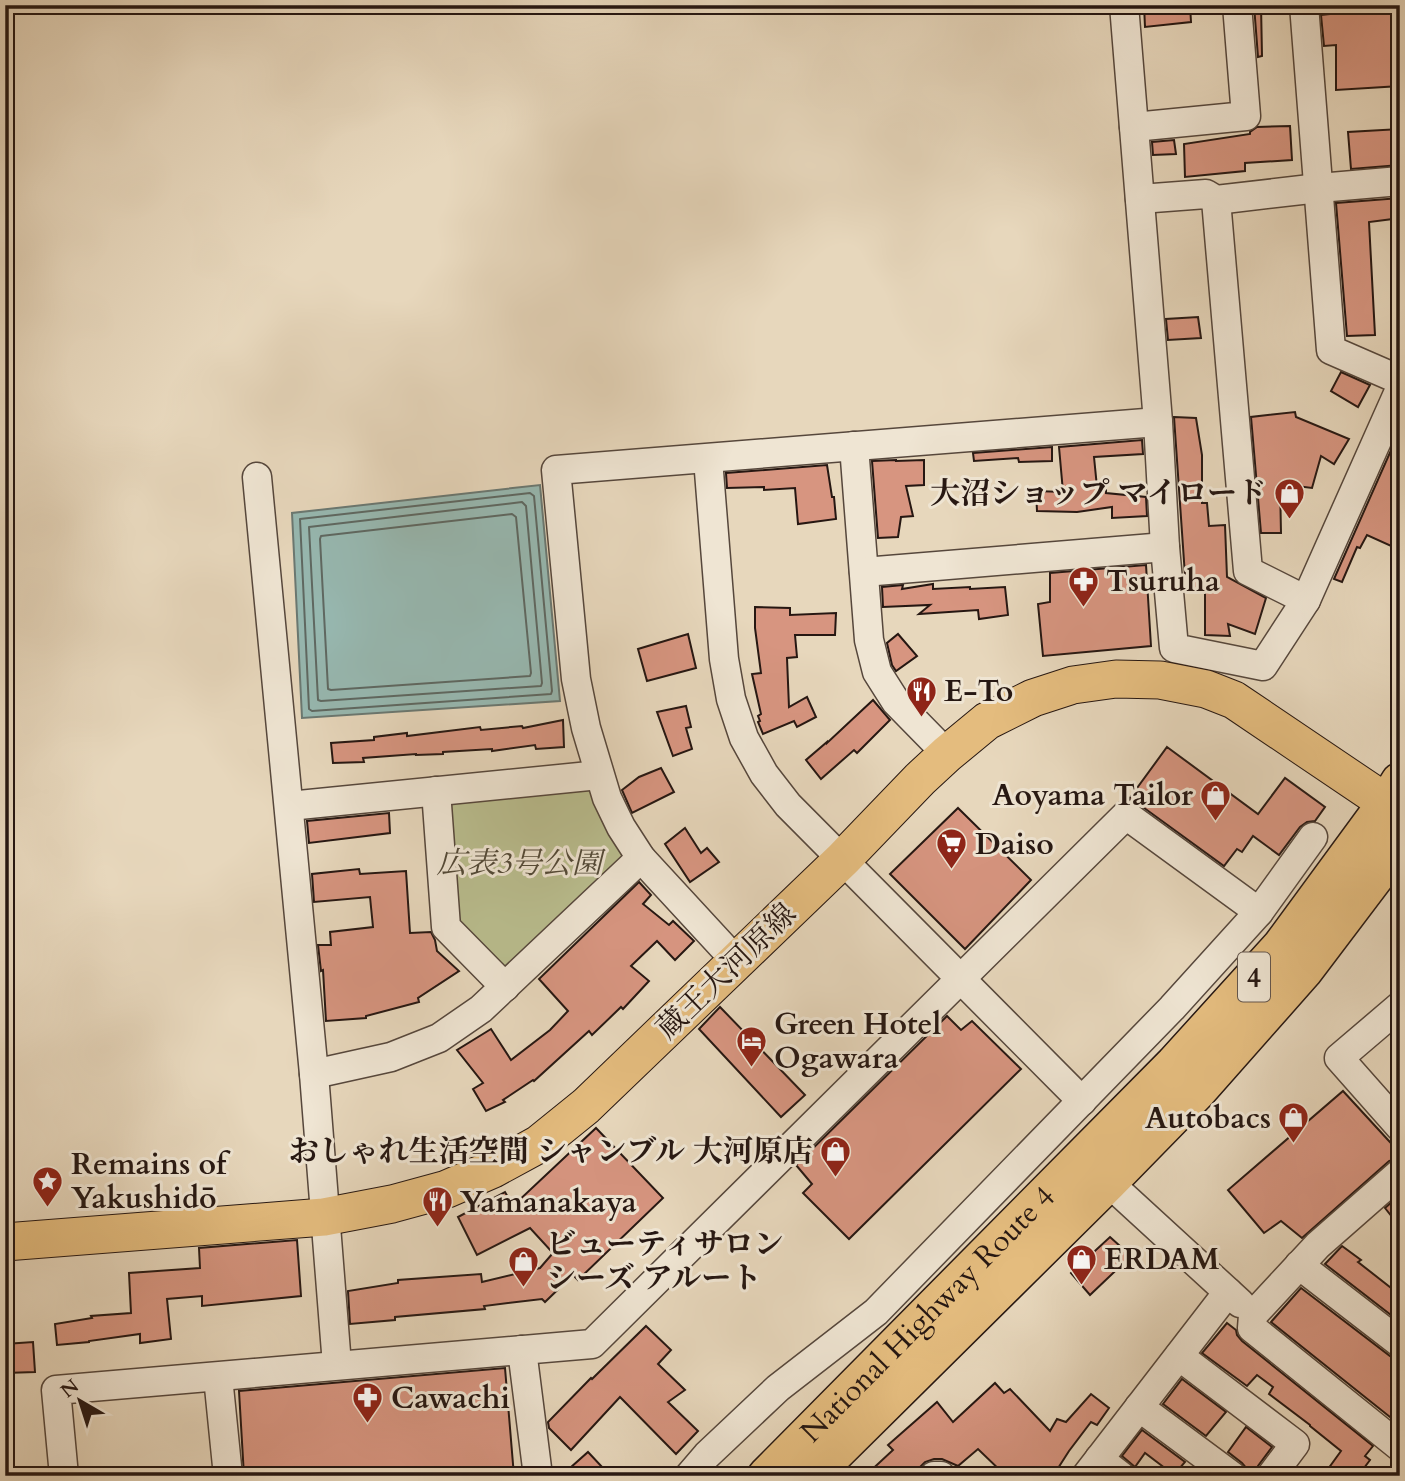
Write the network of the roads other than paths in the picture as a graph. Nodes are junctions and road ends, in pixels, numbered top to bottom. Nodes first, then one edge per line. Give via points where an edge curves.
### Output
1 (1124, 5) edge
2 (1237, 5) edge
3 (1304, 5) edge
4 (1134, 127) junction
5 (1400, 181) edge
6 (1320, 188) junction
7 (1140, 199) junction
8 (1216, 200) junction
9 (1400, 380) edge
10 (1400, 389) edge
11 (1158, 422) junction
12 (854, 446) junction
13 (708, 459) junction
14 (257, 477) dead end
15 (1165, 547) junction
16 (864, 572) junction
17 (1306, 600) junction
18 (947, 754) junction
19 (599, 775) junction
20 (436, 791) junction
21 (1396, 799) edge
22 (289, 806) junction
23 (1313, 838) dead end
24 (1400, 843) edge
25 (641, 858) junction
26 (843, 859) junction
27 (1259, 912) junction
28 (736, 961) junction
29 (961, 979) junction
30 (505, 987) junction
31 (1400, 1006) edge
32 (314, 1074) junction
33 (1082, 1101) junction
34 (1400, 1127) edge
35 (1097, 1168) junction
36 (1400, 1172) edge
37 (324, 1217) junction
38 (5, 1242) edge
39 (1299, 1265) junction
40 (1228, 1292) junction
41 (1253, 1315) junction
42 (1400, 1343) edge
43 (522, 1350) junction
44 (1179, 1356) junction
45 (337, 1365) junction
46 (218, 1377) junction
47 (1139, 1407) junction
48 (1400, 1447) edge
49 (1102, 1470) edge
50 (64, 1476) edge
51 (228, 1476) edge
52 (538, 1476) edge
53 (689, 1476) edge
54 (767, 1476) edge
55 (811, 1476) edge
56 (934, 1476) edge
57 (941, 1476) edge
58 (1232, 1476) edge
59 (1271, 1476) edge

1 - 4 street
2 - 4 street via 1246,116
3 - 6 street
4 - 7 street
5 - 6 street
6 - 8 street
6 - 9 street via 1331,350
7 - 8 street via 1206,194
7 - 11 street
8 - 17 street via 1248,571
10 - 17 street
11 - 12 street
11 - 15 street
12 - 13 street
12 - 16 street
13 - 19 street via 556,470 576,679
13 - 26 street via 724,659 744,738 788,805
14 - 22 street
15 - 16 street
15 - 17 street via 1174,648 1263,666
16 - 18 street via 869,640 877,672 896,702
18 - 21 main road, 蔵王大河原線 via 987,721 1033,698 1073,685 1116,679 1160,680 1206,688 1234,700
18 - 26 main road, 蔵王大河原線
19 - 20 street
19 - 25 street via 621,827
20 - 22 street
20 - 30 street via 446,927
21 - 35 highway, 4 via 1282,946 1175,1064
22 - 32 street
23 - 27 street
24 - 35 highway, 4 via 1304,971 1197,1091
25 - 28 street
25 - 30 street
26 - 28 main road, 蔵王大河原線
26 - 29 street
27 - 29 street via 1126,815
27 - 33 street
28 - 37 main road, 蔵王大河原線 via 586,1106 539,1144 447,1189
29 - 33 street
29 - 43 street via 592,1344
30 - 32 street via 439,1038 391,1057
31 - 34 street via 1339,1058
32 - 37 street
33 - 53 street via 876,1312 778,1388
35 - 40 street
35 - 54 highway, National Highway Route 4 / 4
35 - 55 highway, National Highway Route 4 / 4
36 - 39 street
37 - 38 main road, 蔵王大河原線
37 - 45 street
39 - 41 street
39 - 42 street
40 - 41 street
40 - 44 street
41 - 48 street via 1252,1328
43 - 45 street
43 - 52 street
44 - 47 street
44 - 59 street via 1295,1444
45 - 46 street
46 - 50 street via 56,1390
46 - 51 street
47 - 49 street
47 - 58 street
56 - 57 street

